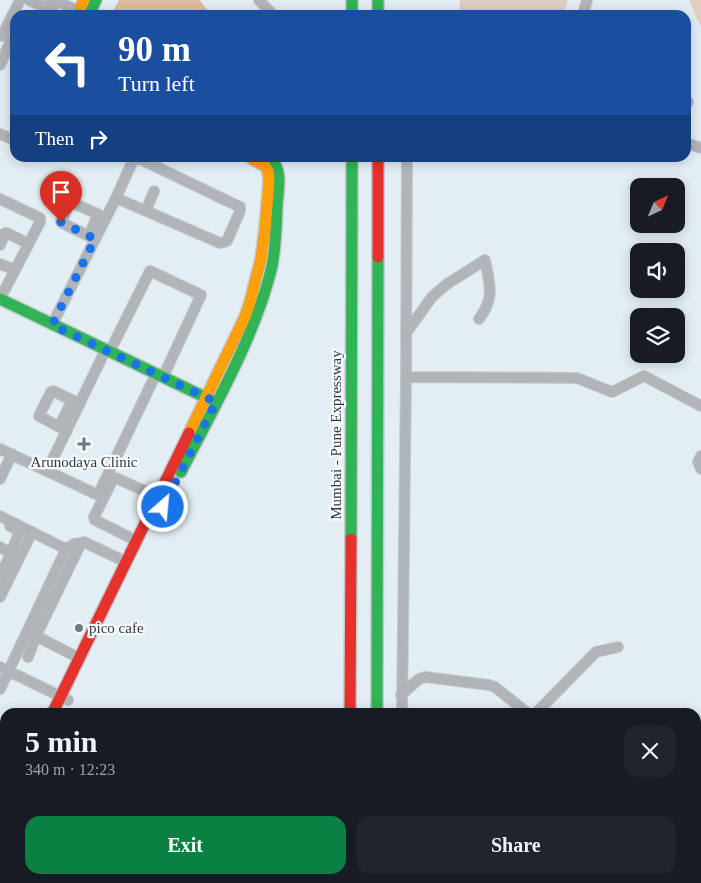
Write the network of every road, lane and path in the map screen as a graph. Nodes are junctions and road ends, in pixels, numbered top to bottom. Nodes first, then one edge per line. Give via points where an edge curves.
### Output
1 (29, 0) edge
2 (51, 0) edge
3 (96, 0) edge
4 (259, 0) edge
5 (51, 10) edge
6 (74, 10) edge
7 (86, 10) edge
8 (268, 10) edge
9 (7, 38) edge
10 (0, 65) edge
11 (133, 162) edge
12 (146, 162) edge
13 (260, 162) edge
14 (275, 162) edge
15 (352, 162) edge
16 (378, 162) edge
17 (407, 162) edge
18 (154, 191) dead end
19 (116, 198) junction
20 (0, 199) edge
21 (146, 211) junction
22 (0, 230) edge
23 (0, 240) edge
24 (29, 244) junction
25 (0, 245) edge
26 (0, 264) edge
27 (15, 270) junction
28 (0, 299) edge
29 (479, 319) dead end
30 (52, 325) junction
31 (406, 333) junction
32 (108, 350) junction
33 (160, 375) junction
34 (406, 377) junction
35 (211, 400) junction
36 (76, 402) junction
37 (701, 406) edge
38 (63, 429) junction
39 (0, 449) edge
40 (0, 454) edge
41 (11, 456) junction
42 (701, 456) edge
43 (701, 469) edge
44 (47, 471) junction
45 (0, 479) edge
46 (158, 497) junction
47 (4, 521) edge
48 (32, 532) junction
49 (137, 540) junction
50 (81, 542) junction
51 (18, 544) junction
52 (0, 547) edge
53 (66, 549) junction
54 (126, 562) junction
55 (3, 573) edge
56 (0, 597) edge
57 (26, 631) junction
58 (36, 636) junction
59 (618, 647) dead end
60 (28, 657) dead end
61 (79, 658) junction
62 (4, 669) edge
63 (0, 689) edge
64 (401, 695) junction
65 (64, 699) junction
66 (56, 708) edge
67 (63, 708) edge
68 (350, 708) edge
69 (377, 708) edge
70 (402, 708) edge
71 (521, 708) edge
72 (541, 708) edge

1 - 2 street via 46,8
3 - 7 main road
4 - 8 street
5 - 6 street via 56,1
9 - 10 street
11 - 19 street
12 - 21 street via 236,205 240,211 224,243
13 - 35 main road via 268,170 267,215 260,268 245,317
14 - 35 main road via 279,176 271,272 251,329
15 - 68 main road, Mumbai - Pune Expressway
16 - 69 main road
17 - 31 street
18 - 21 street
19 - 21 street
19 - 30 street via 92,238
20 - 24 street via 40,218
22 - 23 street via 3,233
24 - 25 street via 6,233
24 - 27 street
26 - 27 street
27 - 28 street
28 - 30 main road
29 - 31 street via 487,309 491,292 485,260 432,297
30 - 32 main road
31 - 34 street
32 - 33 main road
32 - 33 street via 150,270 201,295
32 - 36 street
33 - 35 main road
33 - 44 street via 98,495
34 - 37 street via 577,378 612,392 644,376
34 - 64 street
35 - 46 main road
35 - 65 main road
36 - 38 street
36 - 38 street via 51,392 39,416
38 - 44 street
39 - 41 street
40 - 41 street
41 - 44 street
41 - 45 street
42 - 43 street via 698,462
46 - 49 main road
46 - 49 street via 116,478 94,516 95,520
47 - 48 street
47 - 51 street via 19,531
48 - 51 street
48 - 53 street
49 - 54 main road
50 - 53 street
50 - 54 street
50 - 58 street
51 - 55 street
52 - 55 street via 10,553
53 - 57 street
54 - 61 main road
55 - 56 street
57 - 58 street
57 - 62 street
58 - 60 street
58 - 61 street
59 - 72 street via 596,652
61 - 65 main road
62 - 63 street
62 - 65 street
64 - 70 street
64 - 71 street via 425,677 489,684
65 - 66 main road
65 - 67 main road

